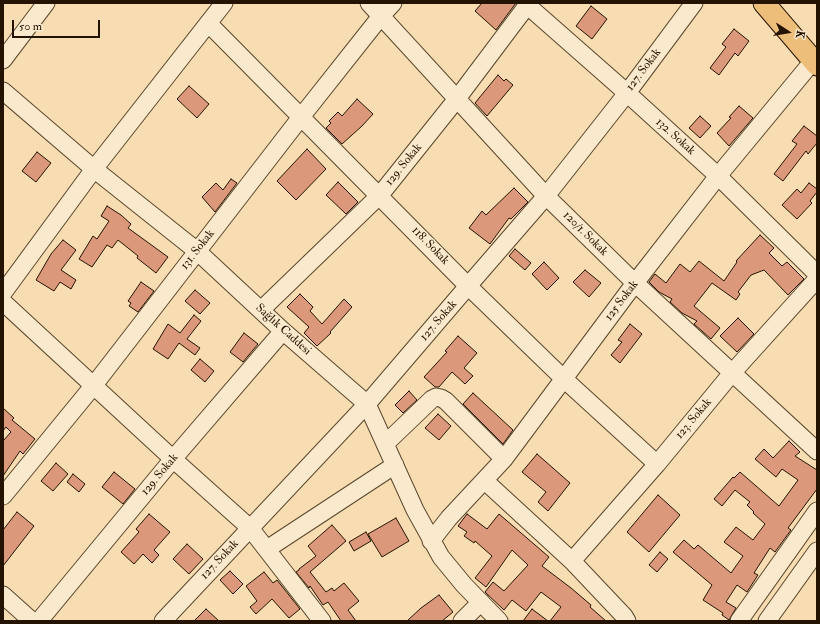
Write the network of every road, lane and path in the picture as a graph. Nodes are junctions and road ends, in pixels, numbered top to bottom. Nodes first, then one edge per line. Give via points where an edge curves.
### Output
1 (46, 3) edge
2 (224, 3) edge
3 (368, 3) edge
4 (393, 3) edge
5 (694, 3) edge
6 (764, 3) edge
7 (528, 4) edge
8 (381, 16) junction
9 (208, 23) junction
10 (3, 60) edge
11 (815, 63) edge
12 (3, 91) edge
13 (627, 93) junction
14 (456, 100) junction
15 (301, 117) junction
16 (94, 168) junction
17 (718, 176) junction
18 (380, 196) junction
19 (546, 196) junction
20 (197, 251) junction
21 (817, 274) edge
22 (817, 279) edge
23 (635, 283) junction
24 (468, 286) junction
25 (3, 293) edge
26 (3, 302) edge
27 (261, 310) junction
28 (283, 331) junction
29 (732, 373) junction
30 (564, 379) junction
31 (94, 385) junction
32 (367, 404) junction
33 (385, 444) junction
34 (817, 451) edge
35 (173, 459) junction
36 (504, 459) junction
37 (657, 464) junction
38 (395, 465) junction
39 (485, 480) junction
40 (3, 496) edge
41 (817, 511) edge
42 (250, 528) junction
43 (431, 541) junction
44 (267, 549) junction
45 (817, 552) edge
46 (572, 561) junction
47 (3, 596) edge
48 (480, 602) junction
49 (32, 621) edge
50 (39, 621) edge
51 (163, 621) edge
52 (322, 621) edge
53 (462, 621) edge
54 (499, 621) edge
55 (627, 621) edge
56 (739, 621) edge
57 (767, 621) edge

1 - 10 street
2 - 9 street
3 - 8 street, 120/1. Sokak
4 - 8 street, 131. Sokak
5 - 13 street, 127. Sokak
6 - 11 main road
7 - 13 street, 132. Sokak
7 - 14 street, 129. Sokak
8 - 14 street, 120/1. Sokak
8 - 15 street, 131. Sokak
9 - 15 street, 118. Sokak
9 - 16 street
11 - 17 street, 125 Sokak
12 - 16 street, Sağlık Caddesi
13 - 17 street, 132. Sokak
13 - 19 street, 127. Sokak
14 - 18 street, 129. Sokak
14 - 19 street, 120/1. Sokak
15 - 18 street, 118. Sokak
15 - 20 street, 131. Sokak
16 - 20 street, Sağlık Caddesi
16 - 25 street
17 - 21 street, 132. Sokak
17 - 23 street, 125 Sokak
18 - 24 street, 118. Sokak
18 - 27 street, 129. Sokak
19 - 23 street, 120/1. Sokak
19 - 24 street, 127. Sokak
20 - 27 street, Sağlık Caddesi
20 - 31 street, 131. Sokak
22 - 29 street, 123. Sokak
23 - 29 street, 120/1. Sokak
23 - 30 street, 125 Sokak
24 - 30 street, 118. Sokak
24 - 32 street, 127. Sokak
26 - 31 street
27 - 28 street, Sağlık Caddesi
28 - 32 street, Sağlık Caddesi
28 - 35 street, 129. Sokak
29 - 34 street, 120/1. Sokak
29 - 37 street, 123. Sokak
30 - 36 street, 125 Sokak
30 - 37 street, 118. Sokak
31 - 35 street
31 - 40 street, 131. Sokak
32 - 33 street, Sağlık Caddesi
32 - 42 street, 127. Sokak
33 - 36 street via 436,397 446,401
33 - 38 street, Sağlık Caddesi
35 - 42 street
35 - 50 street, 129. Sokak
36 - 39 street, 125 Sokak
37 - 46 street, 123. Sokak
38 - 43 street, Sağlık Caddesi
38 - 44 street
39 - 43 street, 125 Sokak
39 - 46 street
41 - 56 street
42 - 44 street
42 - 51 street, 127. Sokak
43 - 48 street, Sağlık Caddesi via 451,571
44 - 52 street
45 - 57 street
46 - 55 street
47 - 49 street
48 - 53 street
48 - 54 street, Sağlık Caddesi

